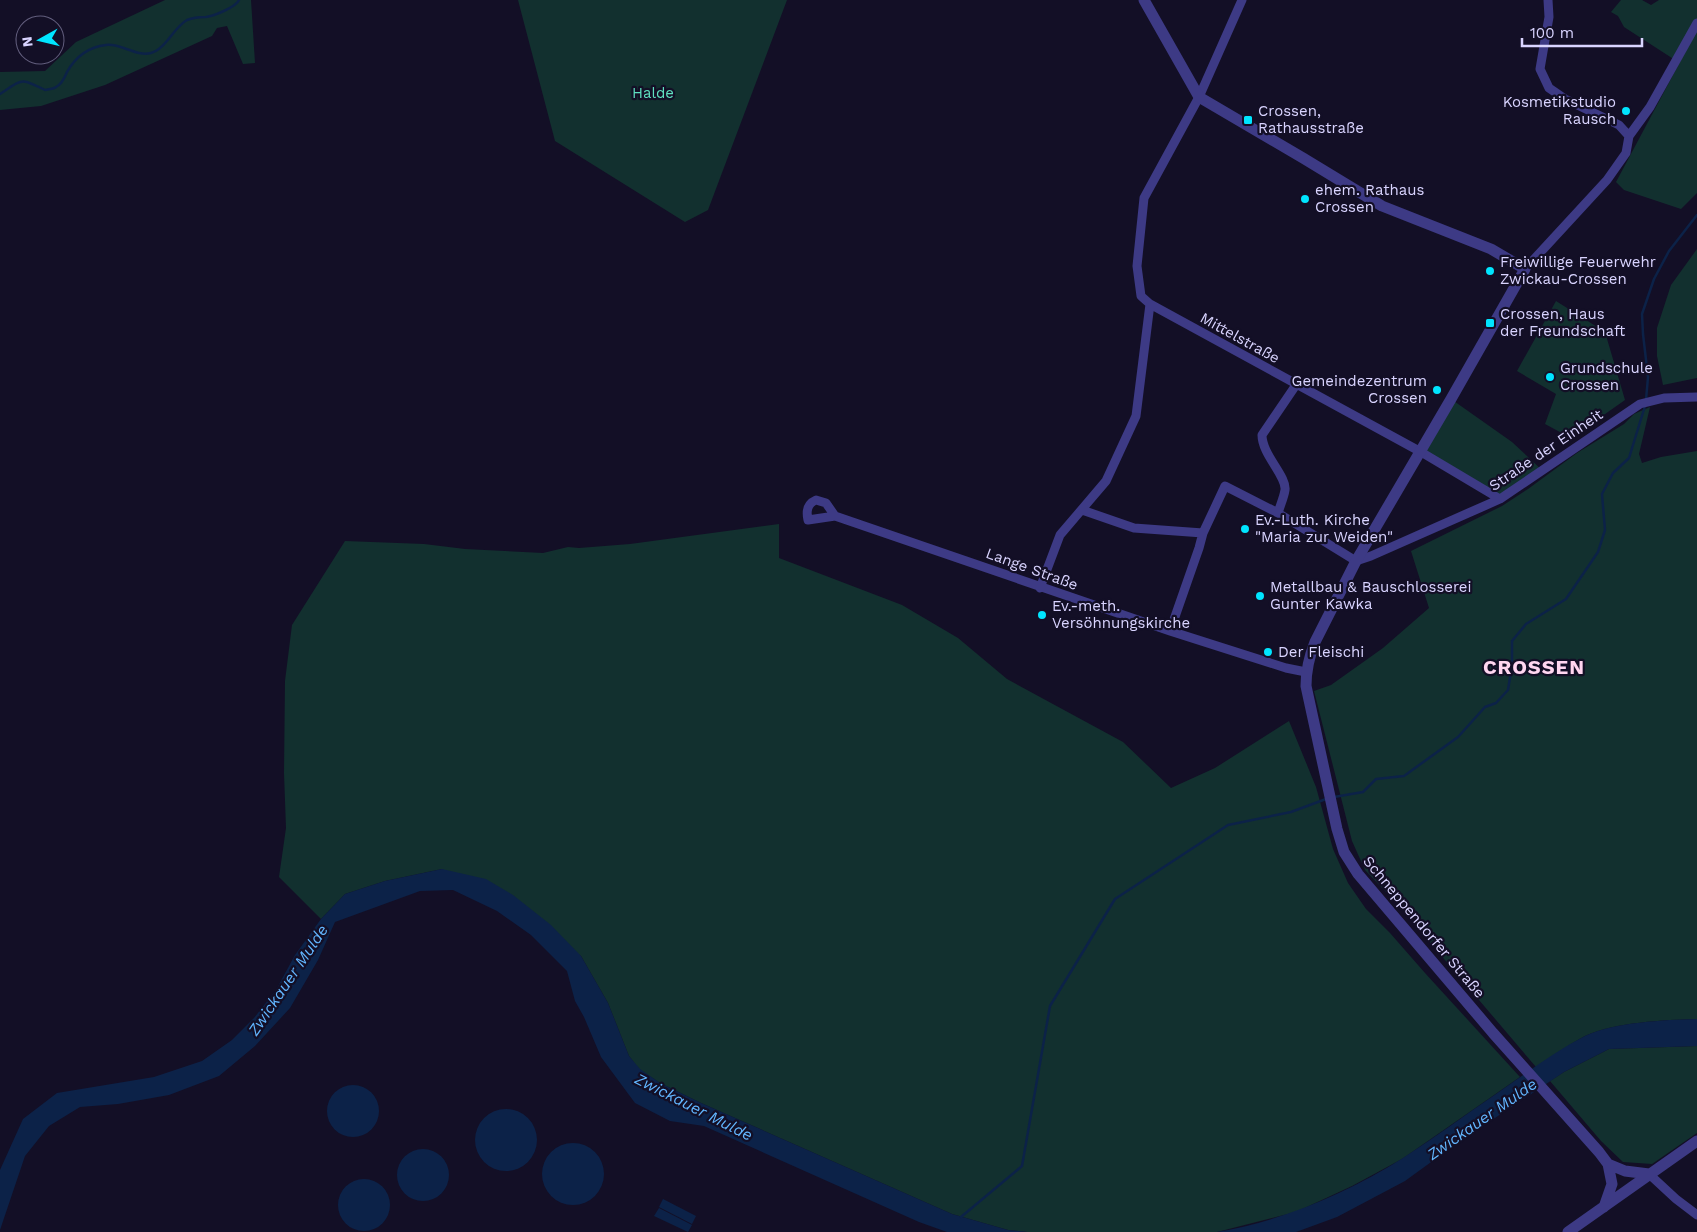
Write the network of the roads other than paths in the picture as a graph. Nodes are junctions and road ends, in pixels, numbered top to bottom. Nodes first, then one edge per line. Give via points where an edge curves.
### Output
1 (1144, 0) edge
2 (1242, 0) edge
3 (1548, 0) edge
4 (1697, 23) edge
5 (1198, 97) junction
6 (1629, 136) junction
7 (1525, 269) junction
8 (1150, 304) junction
9 (1296, 385) junction
10 (1697, 397) edge
11 (1421, 452) junction
12 (1500, 499) junction
13 (1082, 510) junction
14 (1278, 513) junction
15 (835, 516) dead end
16 (1203, 533) junction
17 (1356, 561) junction
18 (1040, 588) junction
19 (1170, 631) junction
20 (1306, 672) junction
21 (1697, 1141) edge
22 (1608, 1164) junction
23 (1649, 1174) junction
24 (1604, 1207) junction
25 (1697, 1215) edge
26 (1568, 1232) edge

1 - 5 street
2 - 5 street
3 - 6 street via 1549,17 1540,69 1549,88 1618,125
4 - 6 street, Schneppendorfer Straße via 1650,107
5 - 7 street via 1382,206 1491,249
5 - 8 street via 1144,198 1137,266 1141,296
6 - 7 street, Schneppendorfer Straße via 1626,153 1607,180
7 - 11 street, Schneppendorfer Straße
8 - 9 street, Mittelstraße
8 - 13 street via 1136,416 1106,481
9 - 11 street, Mittelstraße
9 - 14 street via 1262,435 1262,444 1285,487
10 - 12 street, Straße der Einheit via 1664,398 1640,404
11 - 12 street, Mittelstraße
11 - 17 street, Schneppendorfer Straße
12 - 17 street, Straße der Einheit
13 - 16 street via 1134,528
13 - 18 street via 1060,535
14 - 16 street via 1225,486
14 - 17 street
15 - 18 street, Lange Straße
16 - 19 street
17 - 20 street, Schneppendorfer Straße via 1315,642
18 - 19 street, Lange Straße
19 - 20 street, Lange Straße
20 - 22 street, Schneppendorfer Straße via 1306,686 1344,852 1358,874
21 - 23 street
22 - 23 street via 1625,1171
22 - 24 street via 1612,1184
23 - 24 street
23 - 25 street
24 - 26 street

